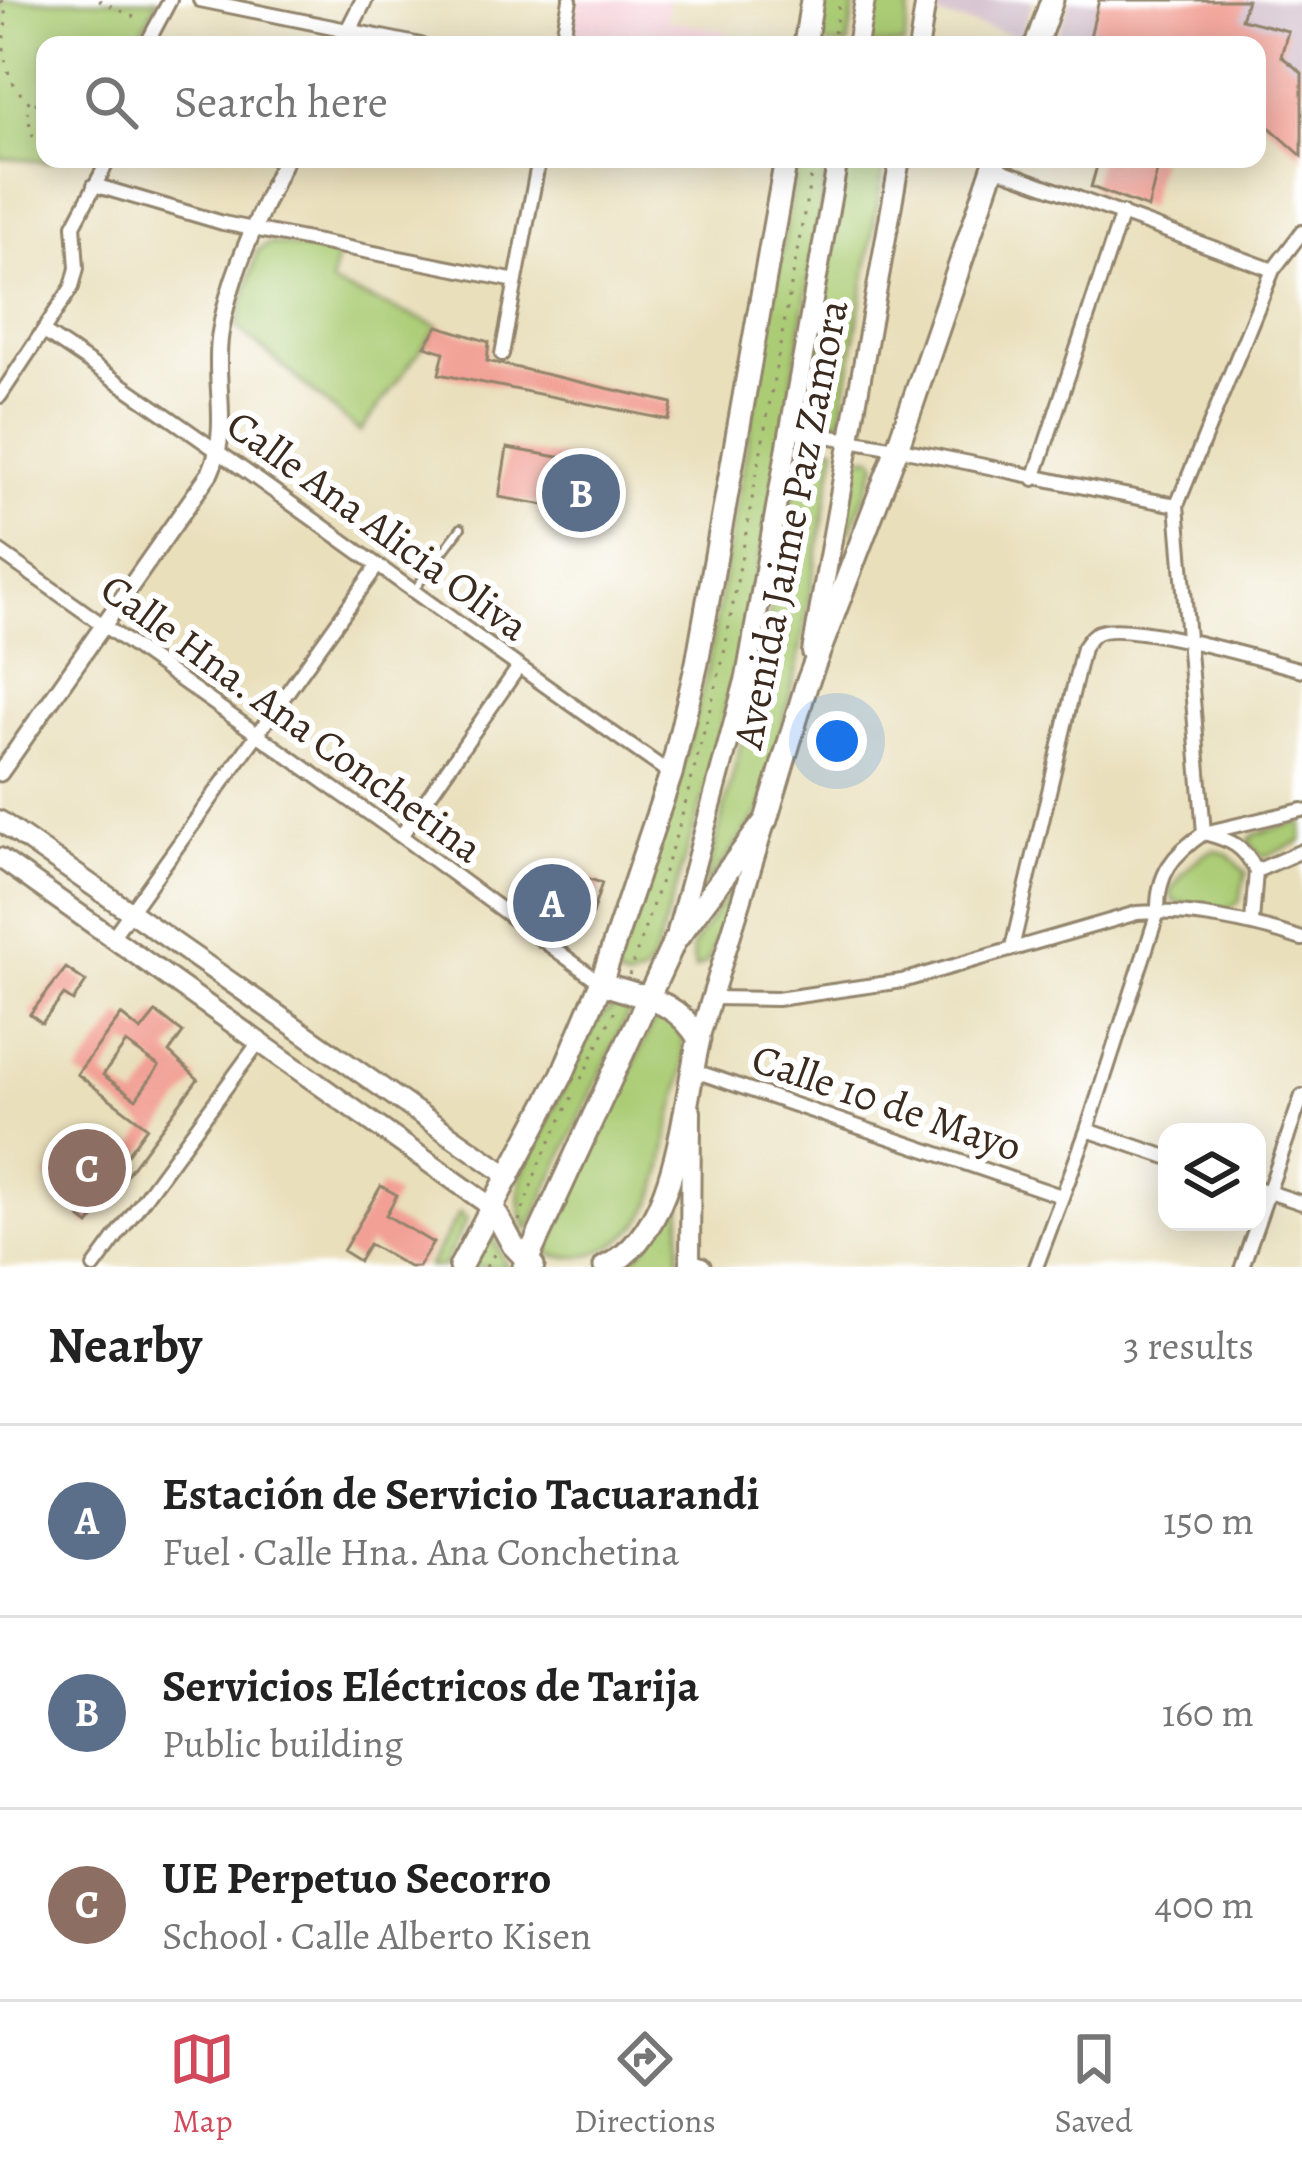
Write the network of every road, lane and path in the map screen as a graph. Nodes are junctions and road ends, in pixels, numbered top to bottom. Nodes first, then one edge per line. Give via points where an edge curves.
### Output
1 (1, 0) edge
2 (99, 0) edge
3 (170, 0) edge
4 (200, 0) edge
5 (364, 0) edge
6 (570, 0) edge
7 (812, 0) edge
8 (840, 0) edge
9 (865, 0) edge
10 (926, 0) edge
11 (1052, 0) edge
12 (138, 19) dead end
13 (151, 36) edge
14 (341, 36) edge
15 (346, 36) edge
16 (563, 36) edge
17 (806, 36) edge
18 (834, 36) edge
19 (859, 36) edge
20 (920, 36) edge
21 (1039, 36) edge
22 (36, 101) edge
23 (31, 105) junction
24 (36, 108) edge
25 (36, 138) edge
26 (104, 168) edge
27 (281, 168) edge
28 (537, 168) edge
29 (784, 168) edge
30 (837, 168) edge
31 (898, 168) edge
32 (992, 168) edge
33 (1007, 168) edge
34 (94, 185) junction
35 (1122, 213) junction
36 (254, 229) junction
37 (1302, 232) edge
38 (1273, 270) junction
39 (516, 281) junction
40 (44, 332) junction
41 (502, 354) dead end
42 (0, 396) edge
43 (793, 431) junction
44 (852, 440) junction
45 (898, 446) junction
46 (220, 450) junction
47 (1034, 479) junction
48 (1177, 506) junction
49 (461, 528) dead end
50 (0, 552) edge
51 (376, 568) junction
52 (412, 593) junction
53 (104, 624) junction
54 (1187, 640) junction
55 (518, 668) junction
56 (1302, 670) edge
57 (806, 686) junction
58 (257, 736) junction
59 (0, 773) edge
60 (671, 774) junction
61 (1302, 811) edge
62 (766, 820) junction
63 (0, 821) edge
64 (1204, 833) junction
65 (401, 836) junction
66 (1302, 851) edge
67 (0, 858) edge
68 (1256, 871) junction
69 (1158, 912) junction
70 (130, 913) junction
71 (1252, 922) junction
72 (112, 939) junction
73 (1302, 939) edge
74 (674, 943) junction
75 (1012, 948) junction
76 (602, 983) junction
77 (651, 996) junction
78 (711, 998) junction
79 (699, 1039) junction
80 (259, 1042) junction
81 (691, 1069) junction
82 (1302, 1096) edge
83 (1087, 1130) junction
84 (1158, 1154) edge
85 (510, 1177) junction
86 (1266, 1184) edge
87 (1266, 1192) edge
88 (1061, 1196) junction
89 (1302, 1203) edge
90 (493, 1208) junction
91 (1252, 1231) edge
92 (529, 1265) edge
93 (694, 1266) edge
94 (94, 1267) edge
95 (460, 1267) edge
96 (605, 1267) edge
97 (1036, 1267) edge
98 (1242, 1267) edge

1 - 23 path via 10,82
2 - 12 path
3 - 13 street
4 - 14 street
5 - 15 street
6 - 16 street
7 - 17 highway
8 - 18 path
9 - 19 main road
10 - 20 main road
11 - 21 highway
22 - 23 path
23 - 24 path
23 - 25 path via 27,124
26 - 34 street
27 - 36 street
28 - 39 street
29 - 60 highway, Avenida Jaime Paz Zamora
30 - 43 main road, Avenida Jaime Paz Zamora
31 - 44 main road, Avenida Jaime Paz Zamora
32 - 45 highway
33 - 35 street
34 - 36 street
34 - 40 street via 74,225 72,287
35 - 38 street
35 - 47 street
36 - 39 street
36 - 46 street via 220,335
37 - 38 street
38 - 48 street
39 - 41 street
40 - 42 street
40 - 46 street, Calle Ana Alicia Oliva
43 - 44 street
43 - 74 main road, Avenida Jaime Paz Zamora via 746,676
44 - 45 street
44 - 57 main road, Avenida Jaime Paz Zamora
45 - 47 street
45 - 57 highway
46 - 51 street, Calle Ana Alicia Oliva
46 - 53 street
47 - 48 street
48 - 54 street
49 - 52 lane
50 - 53 street, Calle Hna. Ana Conchetina
51 - 52 street, Calle Ana Alicia Oliva
51 - 58 street
52 - 55 street, Calle Ana Alicia Oliva
53 - 58 street, Calle Hna. Ana Conchetina
53 - 59 street
54 - 56 street
54 - 64 street
54 - 75 street via 1116,629 1097,632 1083,648
55 - 60 street, Calle Ana Alicia Oliva
55 - 65 street
57 - 62 highway, Avenida Jaime Paz Zamora
58 - 65 street, Calle Hna. Ana Conchetina
58 - 70 street
60 - 76 highway, Avenida Jaime Paz Zamora
61 - 64 street
62 - 74 highway
62 - 78 main road, Avenida Jaime Paz Zamora
63 - 70 main road
64 - 68 street via 1233,842
64 - 69 street via 1165,868
65 - 76 street, Calle Hna. Ana Conchetina
66 - 68 street
67 - 72 main road
68 - 71 street
69 - 71 street
69 - 75 street
69 - 83 street
70 - 72 street
70 - 85 main road
71 - 73 street
72 - 80 main road
74 - 77 highway, Avenida Jaime Paz Zamora
75 - 78 street via 902,981
76 - 77 highway
76 - 85 highway, Avenida Jaime Paz Zamora
77 - 79 highway via 688,1020
77 - 92 highway, Avenida Jaime Paz Zamora
78 - 79 main road, Avenida Jaime Paz Zamora
79 - 81 highway, Avenida Jaime Paz Zamora
80 - 90 main road
80 - 94 street
81 - 88 street, Calle 10 de Mayo
81 - 93 main road
81 - 96 highway, Avenida Jaime Paz Zamora via 664,1199 632,1250
82 - 86 street
83 - 84 street
83 - 88 street
85 - 90 highway, Avenida Jaime Paz Zamora
87 - 89 street
88 - 97 street
90 - 92 highway, Avenida Jaime Paz Zamora
90 - 95 highway
91 - 98 street

